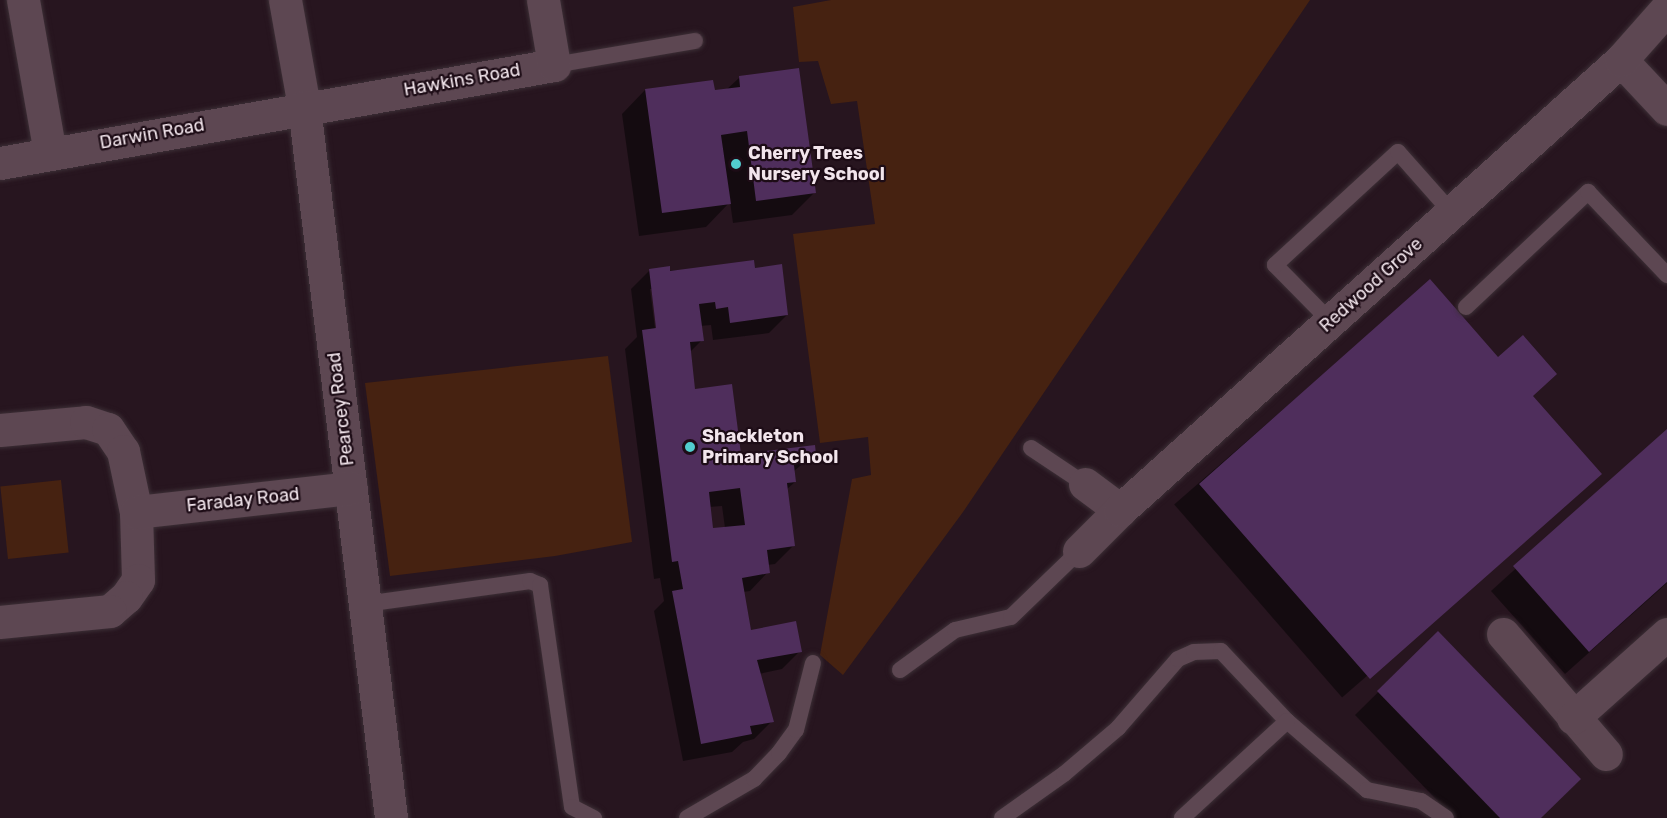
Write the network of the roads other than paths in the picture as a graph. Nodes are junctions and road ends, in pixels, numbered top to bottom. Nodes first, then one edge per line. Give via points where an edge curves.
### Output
1 (23, 0) edge
2 (285, 0) edge
3 (543, 0) edge
4 (1667, 8) edge
5 (695, 41) dead end
6 (1621, 60) junction
7 (554, 65) junction
8 (304, 107) junction
9 (1667, 108) edge
10 (50, 153) junction
11 (0, 163) edge
12 (1451, 212) junction
13 (1667, 275) edge
14 (1466, 307) dead end
15 (1330, 322) junction
16 (0, 430) edge
17 (1031, 448) dead end
18 (1086, 484) joint
19 (351, 488) junction
20 (1120, 510) junction
21 (136, 512) junction
22 (1079, 552) joint
23 (364, 604) junction
24 (0, 622) edge
25 (1503, 634) dead end
26 (1667, 634) edge
27 (813, 663) dead end
28 (900, 670) dead end
29 (1573, 717) junction
30 (1287, 721) junction
31 (1606, 754) dead end
32 (391, 818) edge
33 (594, 818) edge
34 (687, 818) edge
35 (1002, 818) edge
36 (1182, 818) edge
37 (1446, 818) edge

1 - 10 street
2 - 8 street, Pearcey Road
3 - 7 street
4 - 6 street, Redwood Grove
5 - 7 lane
6 - 9 street
6 - 12 street, Redwood Grove
7 - 8 street, Hawkins Road
8 - 10 street, Darwin Road
8 - 19 street, Pearcey Road
10 - 11 street, Darwin Road
12 - 15 street, Redwood Grove
12 - 15 lane via 1398,152 1275,265
13 - 14 lane via 1588,192
15 - 20 street, Redwood Grove
16 - 21 street via 86,422 108,429 123,451
17 - 18 lane
18 - 20 street
19 - 21 street, Faraday Road
19 - 23 street, Pearcey Road
20 - 22 street, Redwood Grove
21 - 24 street via 138,580 110,611
22 - 28 lane via 1011,617 955,630
23 - 32 street, Pearcey Road
23 - 33 lane via 530,581 540,585 572,807
25 - 29 street
26 - 29 street
27 - 34 lane via 796,730 779,753 754,779
29 - 31 street
30 - 35 lane via 1221,651 1194,652 1178,660 1118,728 1064,774
30 - 36 lane
30 - 37 lane via 1367,790 1421,801

